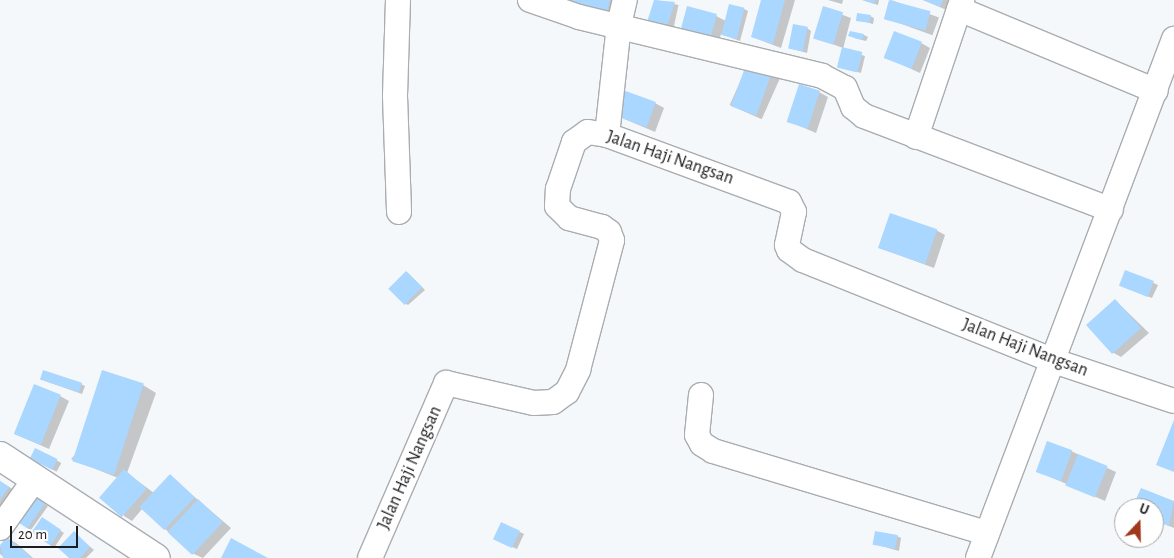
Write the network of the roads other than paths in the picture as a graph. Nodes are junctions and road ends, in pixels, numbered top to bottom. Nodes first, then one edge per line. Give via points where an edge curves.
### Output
1 (398, 0) edge
2 (530, 0) edge
3 (625, 0) edge
4 (961, 5) edge
5 (619, 25) junction
6 (1174, 39) edge
7 (1156, 91) junction
8 (607, 135) junction
9 (916, 138) junction
10 (1111, 210) junction
11 (399, 212) dead end
12 (1054, 361) junction
13 (701, 395) dead end
14 (1174, 401) edge
15 (0, 456) edge
16 (35, 478) junction
17 (0, 528) edge
18 (987, 533) junction
19 (156, 558) edge
20 (370, 558) edge
21 (978, 558) edge

1 - 11 street via 395,96
2 - 5 street via 579,17
3 - 5 street
4 - 7 street
4 - 9 street
5 - 8 street
5 - 9 street via 822,76 845,88 853,107 864,116
6 - 7 street
7 - 10 street
8 - 12 street, Jalan Haji Nangsan via 789,202 794,212 787,245 802,260
8 - 20 street, Jalan Haji Nangsan via 588,132 574,142 558,189 557,206 569,218 602,227 612,240 578,370 567,392 553,402 534,402 446,383
9 - 10 street
10 - 12 street
12 - 14 street, Jalan Haji Nangsan
12 - 18 street
13 - 18 street via 696,435 713,451
15 - 16 main road
16 - 17 street
16 - 19 main road
18 - 21 street

